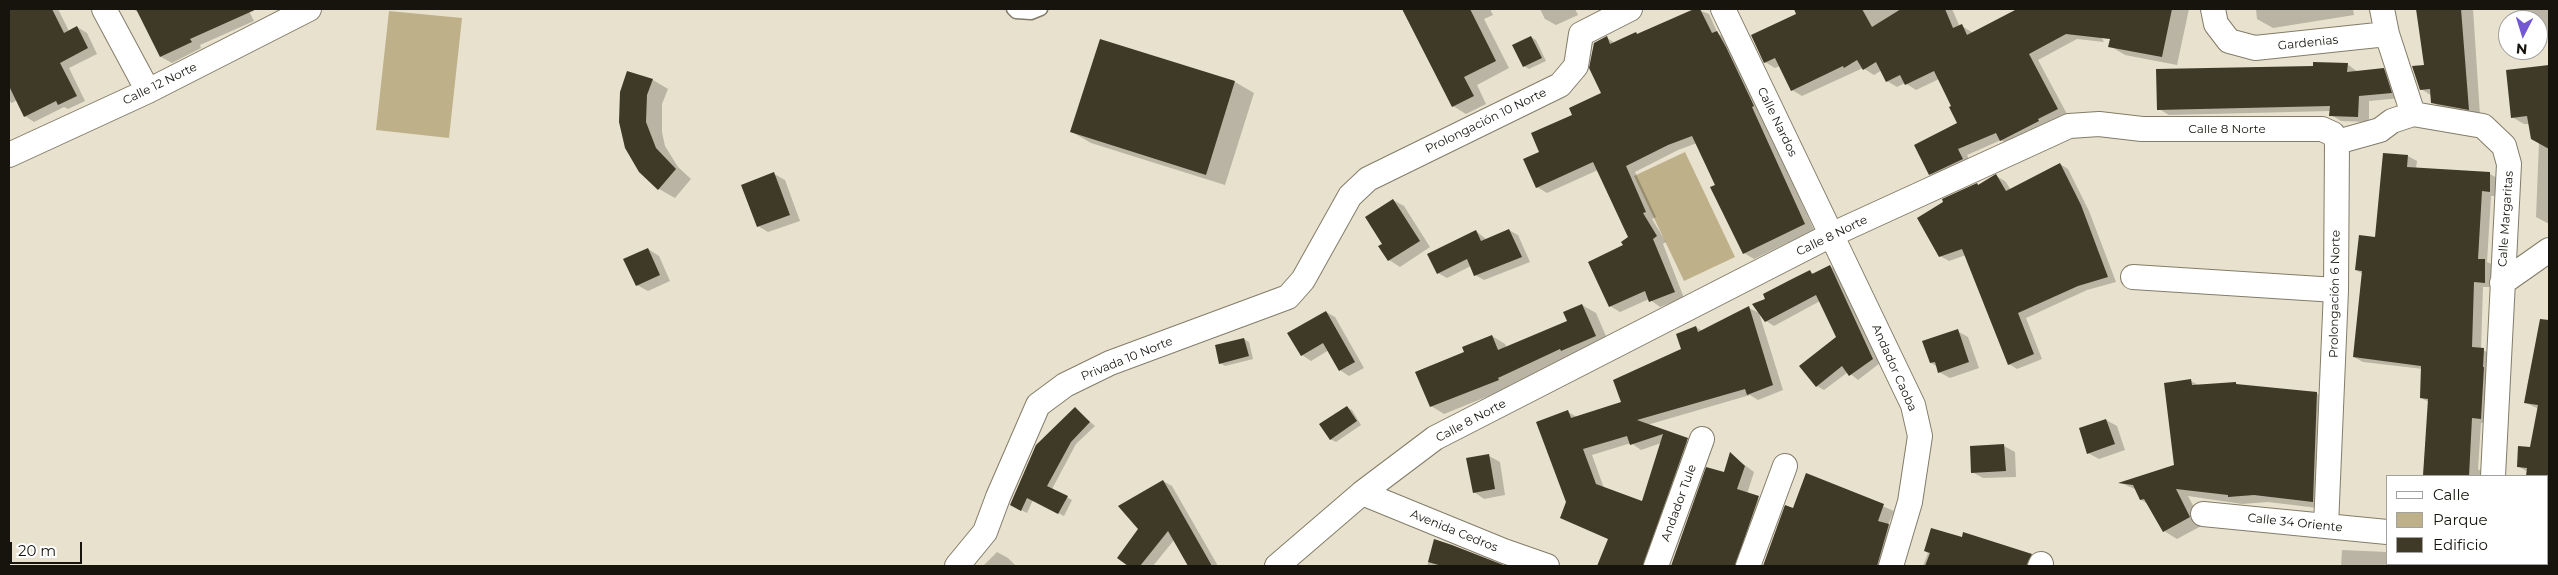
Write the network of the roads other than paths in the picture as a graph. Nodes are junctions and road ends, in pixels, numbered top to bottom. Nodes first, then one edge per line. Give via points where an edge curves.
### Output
1 (104, 9) edge
2 (309, 9) edge
3 (1014, 9) edge
4 (1041, 9) edge
5 (1630, 9) edge
6 (1723, 9) edge
7 (2213, 9) edge
8 (2382, 9) edge
9 (2387, 34) junction
10 (148, 91) junction
11 (2412, 114) junction
12 (2337, 142) junction
13 (9, 155) edge
14 (1332, 230) joint
15 (1831, 235) junction
16 (2549, 250) edge
17 (2133, 277) dead end
18 (2502, 283) junction
19 (2336, 290) junction
20 (1702, 439) dead end
21 (1785, 466) dead end
22 (2493, 475) edge
23 (1362, 493) junction
24 (2204, 514) dead end
25 (2326, 526) junction
26 (2386, 532) edge
27 (1502, 559) edge
28 (957, 566) edge
29 (1277, 566) edge
30 (1547, 566) edge
31 (1656, 566) edge
32 (1748, 566) edge
33 (1891, 566) edge

1 - 10 street
2 - 10 street, Calle 12 Norte
3 - 4 lane via 1030,13
5 - 14 street, Prolongación 10 Norte via 1581,34 1576,66 1560,85 1368,179 1350,196
6 - 15 street, Calle Nardos
7 - 9 street, Gardenias via 2216,24 2229,41 2255,48
8 - 9 street
9 - 11 street
10 - 13 street, Calle 12 Norte
11 - 12 street via 2392,121 2380,130
11 - 18 street, Calle Margaritas via 2483,126 2504,146 2509,164
12 - 15 street, Calle 8 Norte via 2333,134 2322,129 2069,126
12 - 19 street, Prolongación 6 Norte
14 - 28 street, Privada 10 Norte via 1303,280 1288,297 1110,363 1065,385 1038,405 985,532
15 - 23 street, Calle 8 Norte via 1435,438
15 - 33 street, Andador Caoba via 1913,405 1920,436 1910,502
16 - 18 street
17 - 19 street
18 - 22 street, Calle Margaritas
19 - 25 street, Prolongación 6 Norte
20 - 31 street, Andador Tule
21 - 32 street
23 - 27 street, Avenida Cedros
23 - 29 street, Calle 8 Norte
24 - 25 street, Calle 34 Oriente
25 - 26 street, Calle 34 Oriente
27 - 30 street, Avenida Cedros

